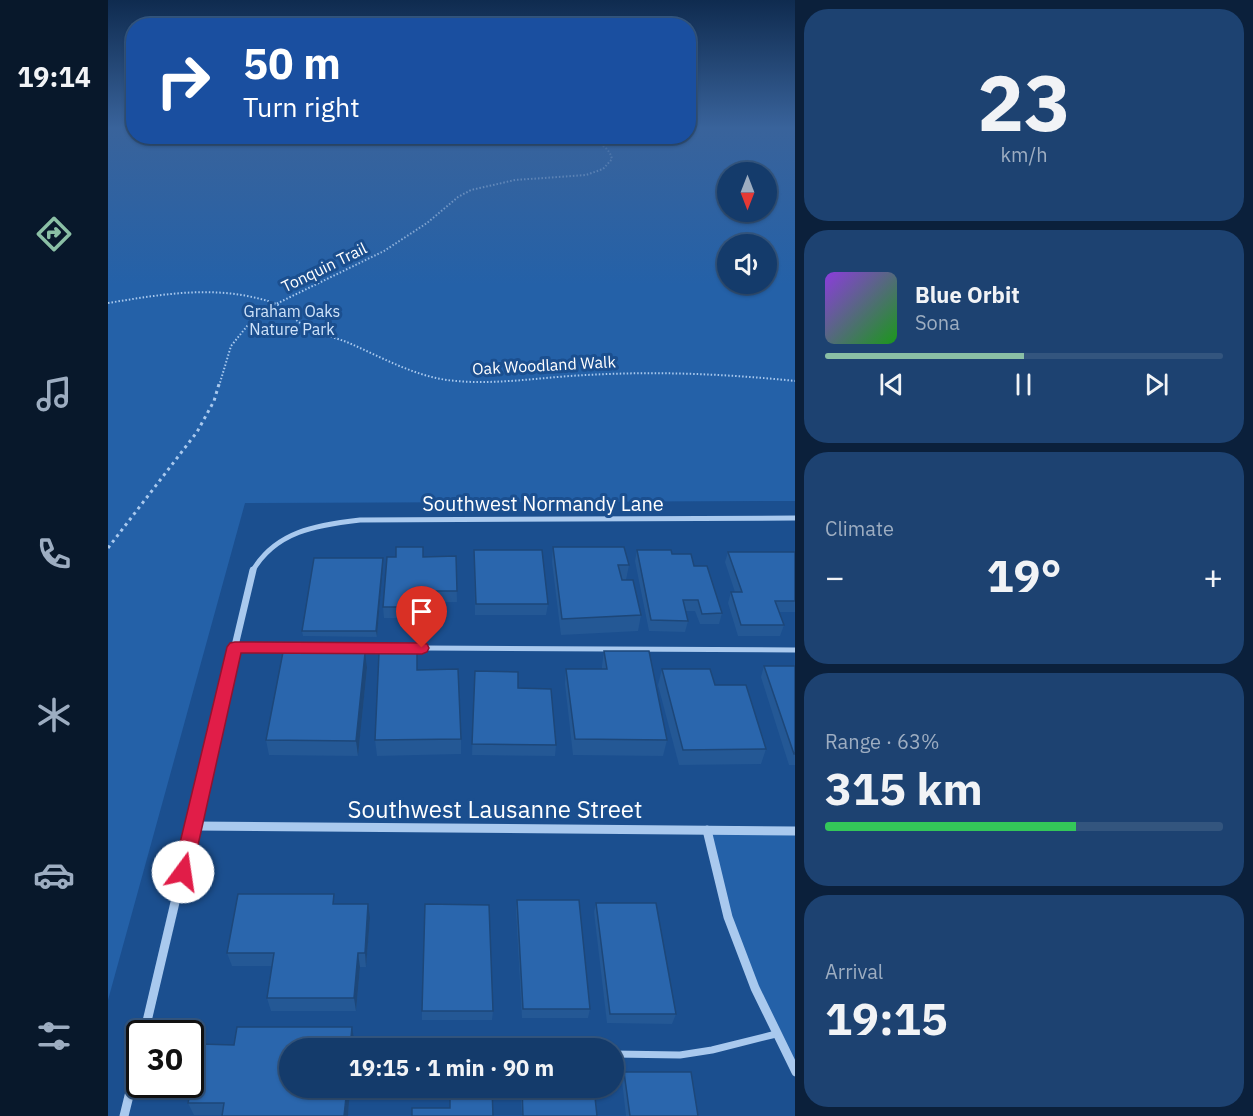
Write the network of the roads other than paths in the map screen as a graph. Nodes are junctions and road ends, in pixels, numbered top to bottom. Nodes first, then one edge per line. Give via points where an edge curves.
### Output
1 (795, 519) edge
2 (235, 647) junction
3 (795, 650) edge
4 (194, 826) junction
5 (707, 830) junction
6 (795, 831) edge
7 (147, 1020) edge
8 (776, 1034) junction
9 (624, 1054) edge
10 (795, 1072) edge
11 (128, 1098) edge
12 (124, 1116) edge

1 - 2 street, Southwest Normandy Lane via 360,520 319,525 293,532 257,559
2 - 3 lane
2 - 4 street, Southwest Normandy Lane
4 - 5 street, Southwest Lausanne Street
4 - 7 street, Southwest Normandy Lane
5 - 6 street, Southwest Lausanne Street
5 - 8 street via 728,917
8 - 9 lane via 680,1055
8 - 10 street
11 - 12 street

